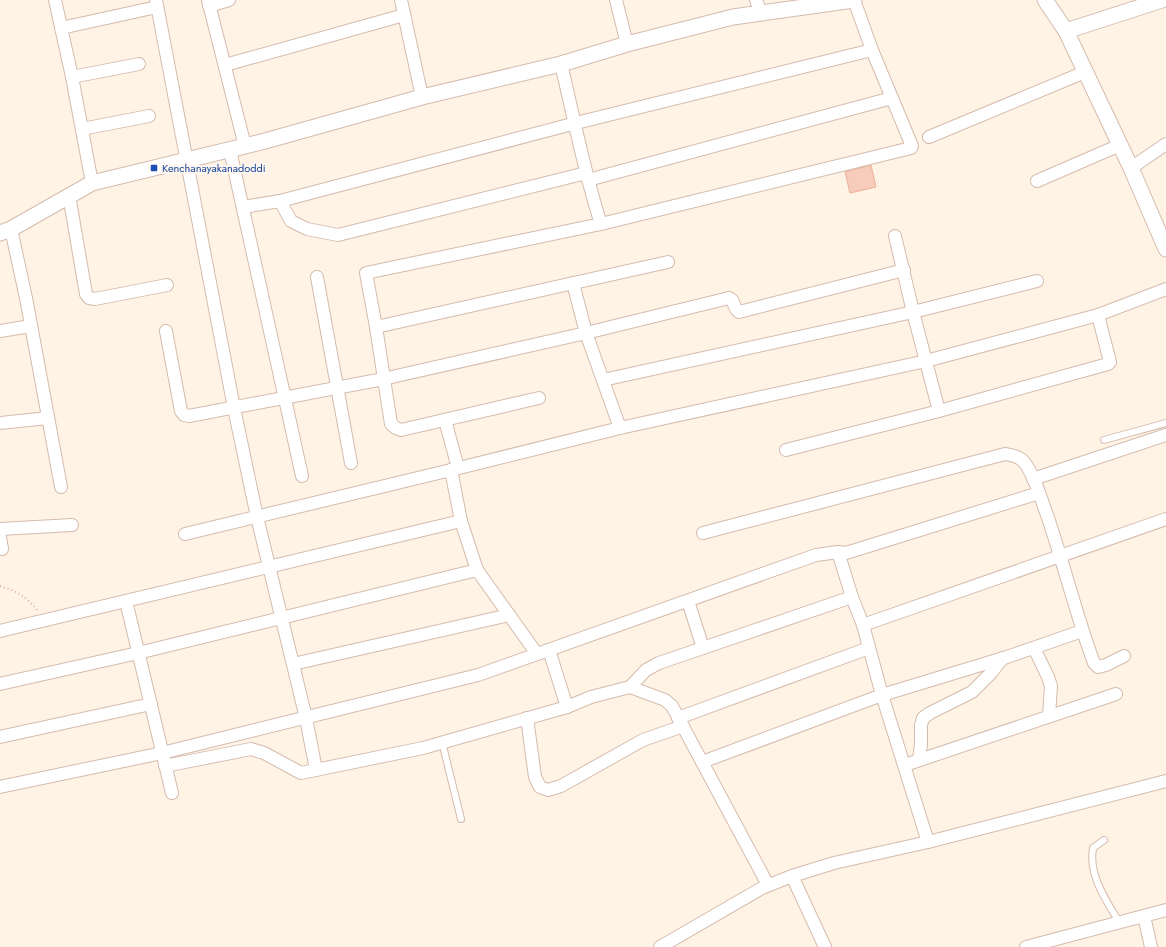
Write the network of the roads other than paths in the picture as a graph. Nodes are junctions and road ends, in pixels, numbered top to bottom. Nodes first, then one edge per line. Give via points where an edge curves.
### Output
1 (55, 0) edge
2 (230, 0) edge
3 (401, 0) edge
4 (616, 0) edge
5 (854, 0) edge
6 (1045, 0) edge
7 (1162, 0) edge
8 (209, 3) edge
9 (156, 4) edge
10 (759, 6) edge
11 (404, 15) junction
12 (61, 28) junction
13 (1066, 31) junction
14 (627, 44) junction
15 (872, 50) junction
16 (140, 64) dead end
17 (561, 64) junction
18 (224, 65) junction
19 (1085, 72) junction
20 (72, 77) junction
21 (422, 97) junction
22 (892, 98) junction
23 (149, 116) dead end
24 (576, 123) junction
25 (82, 129) junction
26 (929, 137) dead end
27 (1120, 144) junction
28 (1166, 144) edge
29 (245, 146) junction
30 (230, 150) junction
31 (186, 160) junction
32 (1131, 168) junction
33 (587, 176) junction
34 (1037, 182) dead end
35 (92, 183) junction
36 (70, 195) junction
37 (280, 201) junction
38 (243, 207) junction
39 (601, 224) junction
40 (3, 230) edge
41 (896, 236) dead end
42 (1166, 249) edge
43 (668, 262) dead end
44 (904, 270) junction
45 (317, 277) dead end
46 (1037, 281) dead end
47 (573, 283) junction
48 (167, 285) dead end
49 (1166, 289) edge
50 (913, 312) junction
51 (1098, 315) junction
52 (31, 326) junction
53 (376, 327) junction
54 (0, 331) edge
55 (166, 331) dead end
56 (586, 332) junction
57 (926, 361) junction
58 (383, 379) junction
59 (603, 380) junction
60 (337, 388) junction
61 (285, 398) junction
62 (539, 398) dead end
63 (234, 408) junction
64 (939, 411) junction
65 (48, 418) junction
66 (445, 420) junction
67 (1166, 422) edge
68 (0, 423) edge
69 (620, 428) junction
70 (1166, 435) edge
71 (1104, 440) dead end
72 (786, 450) dead end
73 (351, 463) dead end
74 (455, 469) junction
75 (302, 476) dead end
76 (1033, 480) junction
77 (61, 486) dead end
78 (1039, 493) junction
79 (257, 517) junction
80 (1166, 519) edge
81 (461, 521) junction
82 (72, 525) dead end
83 (0, 528) edge
84 (703, 533) dead end
85 (185, 534) dead end
86 (0, 537) edge
87 (2, 549) dead end
88 (838, 552) junction
89 (1061, 555) junction
90 (269, 567) junction
91 (477, 570) junction
92 (852, 597) junction
93 (126, 601) junction
94 (688, 601) junction
95 (509, 615) junction
96 (282, 618) junction
97 (863, 625) junction
98 (0, 631) edge
99 (1082, 631) junction
100 (703, 648) junction
101 (870, 648) junction
102 (1034, 648) junction
103 (549, 650) junction
104 (138, 653) junction
105 (537, 654) junction
106 (1124, 656) dead end
107 (1003, 658) junction
108 (293, 664) junction
109 (0, 684) edge
110 (630, 687) junction
111 (1116, 694) dead end
112 (882, 695) junction
113 (151, 704) junction
114 (567, 707) junction
115 (1049, 716) junction
116 (306, 718) junction
117 (527, 718) junction
118 (680, 722) junction
119 (0, 737) edge
120 (442, 742) junction
121 (162, 753) junction
122 (920, 760) junction
123 (702, 762) junction
124 (905, 765) junction
125 (165, 766) junction
126 (316, 770) junction
127 (1166, 781) edge
128 (0, 787) edge
129 (172, 793) dead end
130 (461, 819) dead end
131 (1104, 840) dead end
132 (928, 842) junction
133 (792, 876) junction
134 (768, 885) junction
135 (1166, 910) edge
136 (1144, 916) junction
137 (1118, 922) junction
138 (1058, 943) edge
139 (660, 947) edge
140 (825, 947) edge
141 (1026, 947) edge
142 (1151, 947) edge

1 - 12 street
2 - 8 street
3 - 11 street
4 - 14 street
5 - 10 street
5 - 15 street
6 - 13 street
7 - 13 street
8 - 18 street
9 - 12 street
9 - 31 street
10 - 14 street via 733,17
11 - 18 street
11 - 21 street
12 - 20 street
13 - 19 street
14 - 17 street
15 - 22 street
15 - 24 street
16 - 20 street
17 - 21 street
17 - 24 street
18 - 29 street
19 - 26 street
19 - 27 street
20 - 25 street
21 - 29 street
22 - 33 street
22 - 39 street via 912,146 910,149
23 - 25 street
24 - 33 street
24 - 37 street
25 - 35 street
27 - 32 street
27 - 34 street
28 - 32 street
29 - 30 street
30 - 31 street
30 - 38 street
31 - 35 street
31 - 63 street
32 - 42 street
33 - 37 street via 338,235 307,229 291,221
33 - 39 street
35 - 36 street
36 - 40 street
36 - 48 street via 86,294 89,298 95,300
37 - 38 street
38 - 61 street
39 - 53 street via 366,273
40 - 52 street
41 - 44 street
43 - 47 street
44 - 50 street
44 - 56 street via 739,312 729,298
45 - 60 street
46 - 50 street
47 - 53 street
47 - 56 street
49 - 51 street
50 - 57 street
50 - 59 street
51 - 57 street
51 - 64 street via 1110,362 1108,364
52 - 54 street
52 - 65 street
53 - 58 street
55 - 63 street via 181,411 184,415
56 - 58 street
56 - 59 street
57 - 64 street
57 - 69 street
58 - 60 street
58 - 66 street via 391,424 396,428 400,430
59 - 69 street
60 - 61 street
60 - 73 street
61 - 63 street
61 - 75 street
62 - 66 street
63 - 79 street
64 - 72 street
65 - 68 street
65 - 77 street
66 - 74 street
67 - 71 lane
69 - 74 street
70 - 76 street
74 - 79 street
74 - 81 street
76 - 78 street
76 - 84 street via 1024,462 1015,456 1005,454
78 - 88 street via 846,554
78 - 89 street
79 - 85 street
79 - 90 street
80 - 89 street
81 - 90 street
81 - 91 street
82 - 83 street
86 - 87 street
88 - 92 street
88 - 94 street via 816,555
89 - 97 street
89 - 99 street
90 - 93 street
90 - 96 street
91 - 95 street
91 - 96 street
92 - 97 street
92 - 100 street
93 - 98 street
93 - 104 street
94 - 100 street
94 - 103 street
95 - 105 street
95 - 108 street
96 - 104 street
96 - 108 street
97 - 101 street
99 - 102 street
99 - 106 street via 1094,663 1098,666 1106,666
100 - 110 street via 658,663 646,670
101 - 112 street
101 - 118 street
102 - 107 street
102 - 115 street via 1050,686
103 - 105 street
103 - 114 street
104 - 109 street
104 - 113 street
105 - 116 street via 478,675
107 - 112 street
107 - 122 street via 972,692 923,718
108 - 116 street
110 - 114 street via 591,697
110 - 118 street via 665,700 672,706
111 - 115 street
112 - 123 street
112 - 124 street
113 - 119 street
113 - 121 street
114 - 117 street
115 - 122 street
116 - 121 street
116 - 126 street
117 - 118 street via 536,777 540,787 548,790 561,786
117 - 120 street
118 - 123 street
120 - 126 street
120 - 130 lane
121 - 125 street
121 - 128 street
122 - 124 street
123 - 134 street
124 - 132 street
125 - 126 street via 251,749 264,753 301,773
125 - 129 street
127 - 132 street
131 - 137 lane via 1093,848 1091,859 1097,882
132 - 133 street via 834,863
133 - 134 street
133 - 140 street
134 - 139 street
135 - 136 street
136 - 137 street
136 - 142 street
137 - 138 street
138 - 141 street

